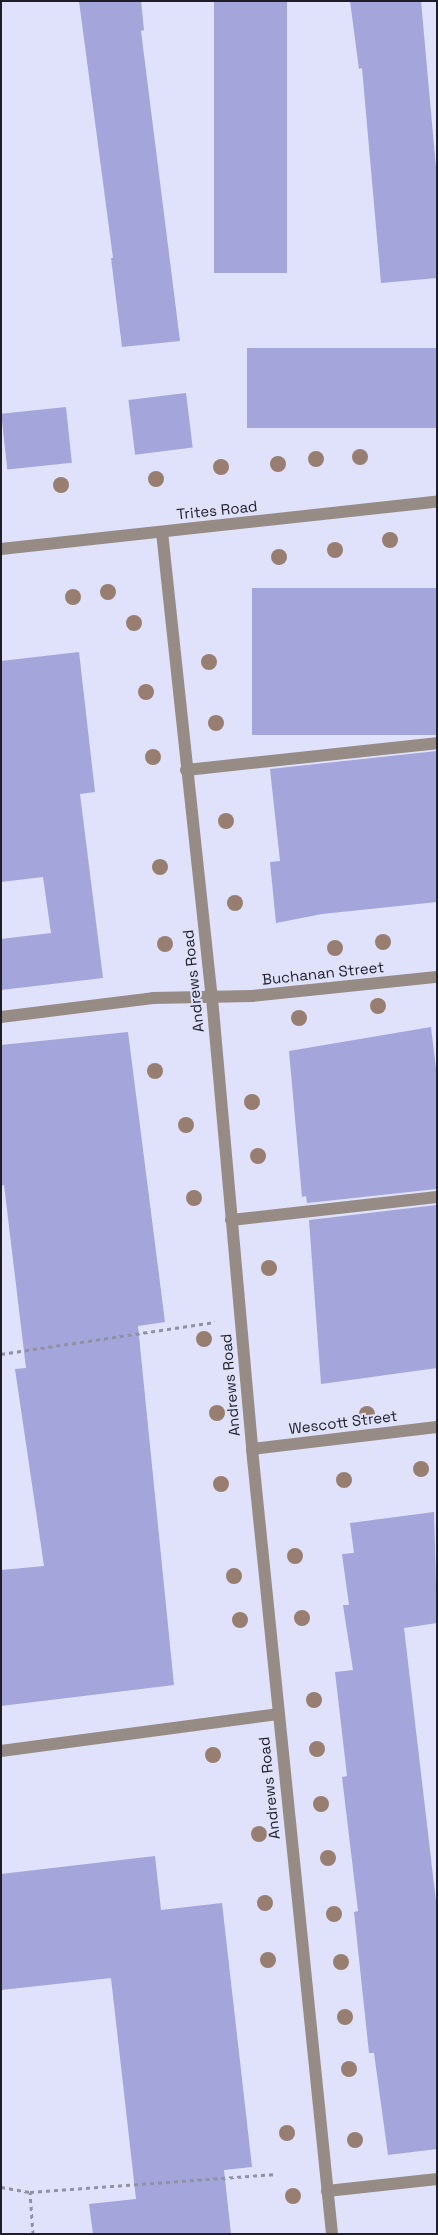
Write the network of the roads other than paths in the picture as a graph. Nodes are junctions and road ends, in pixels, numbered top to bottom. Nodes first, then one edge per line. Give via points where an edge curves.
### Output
1 (437, 502) edge
2 (162, 532) junction
3 (1, 549) edge
4 (437, 743) edge
5 (186, 770) junction
6 (437, 977) edge
7 (212, 998) junction
8 (1, 1017) edge
9 (437, 1197) edge
10 (231, 1220) junction
11 (437, 1427) edge
12 (252, 1449) junction
13 (278, 1714) junction
14 (1, 1751) edge
15 (437, 2179) edge
16 (327, 2191) junction
17 (332, 2234) edge

1 - 2 street, Trites Road
2 - 3 street, Trites Road
2 - 5 street, Andrews Road
4 - 5 street
5 - 7 street, Andrews Road
6 - 7 street, Buchanan Street
7 - 8 street, Buchanan Street via 154,998
7 - 10 street, Andrews Road
9 - 10 street
10 - 12 street, Andrews Road
11 - 12 street, Wescott Street
12 - 13 street, Andrews Road
13 - 14 street
13 - 16 street, Andrews Road
15 - 16 street
16 - 17 street, Andrews Road

